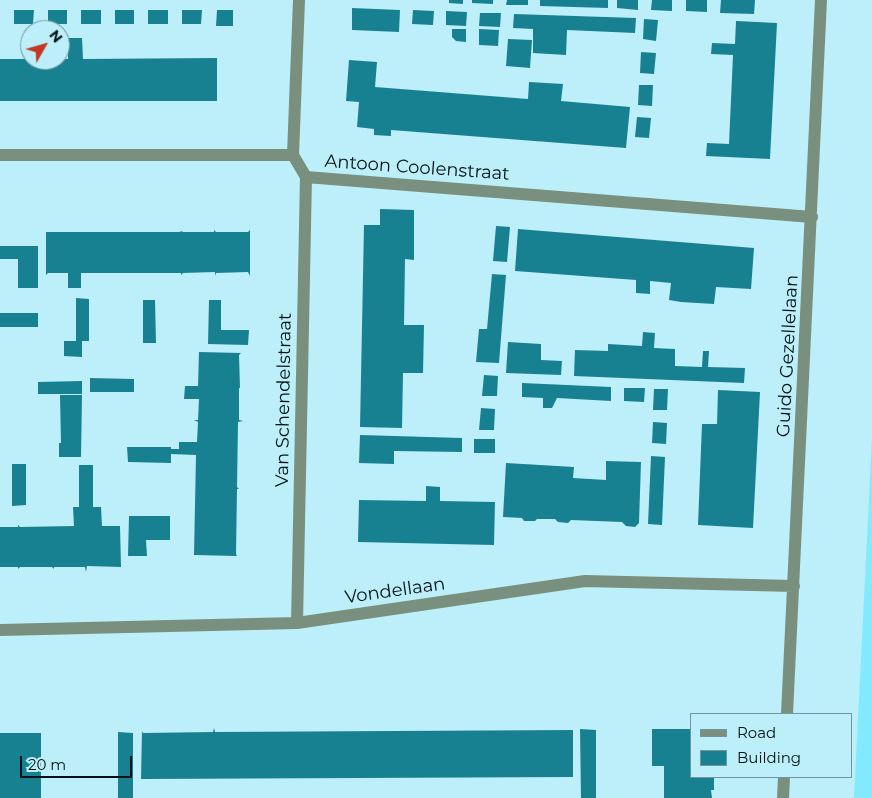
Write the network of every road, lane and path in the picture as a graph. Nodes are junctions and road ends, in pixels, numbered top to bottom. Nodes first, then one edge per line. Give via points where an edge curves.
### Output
1 (299, 0) edge
2 (821, 0) edge
3 (0, 155) edge
4 (293, 155) junction
5 (306, 177) junction
6 (812, 217) junction
7 (794, 586) junction
8 (297, 623) junction
9 (0, 630) edge
10 (787, 713) edge
11 (784, 778) edge
12 (783, 798) edge

1 - 4 street
2 - 6 street, Guido Gezellelaan
3 - 4 street
4 - 5 street, Antoon Coolenstraat
5 - 6 street, Antoon Coolenstraat
5 - 8 street, Van Schendelstraat
6 - 7 street, Guido Gezellelaan
7 - 8 street, Vondellaan via 585,581
7 - 10 street, Guido Gezellelaan
8 - 9 street, Vondellaan
11 - 12 street

